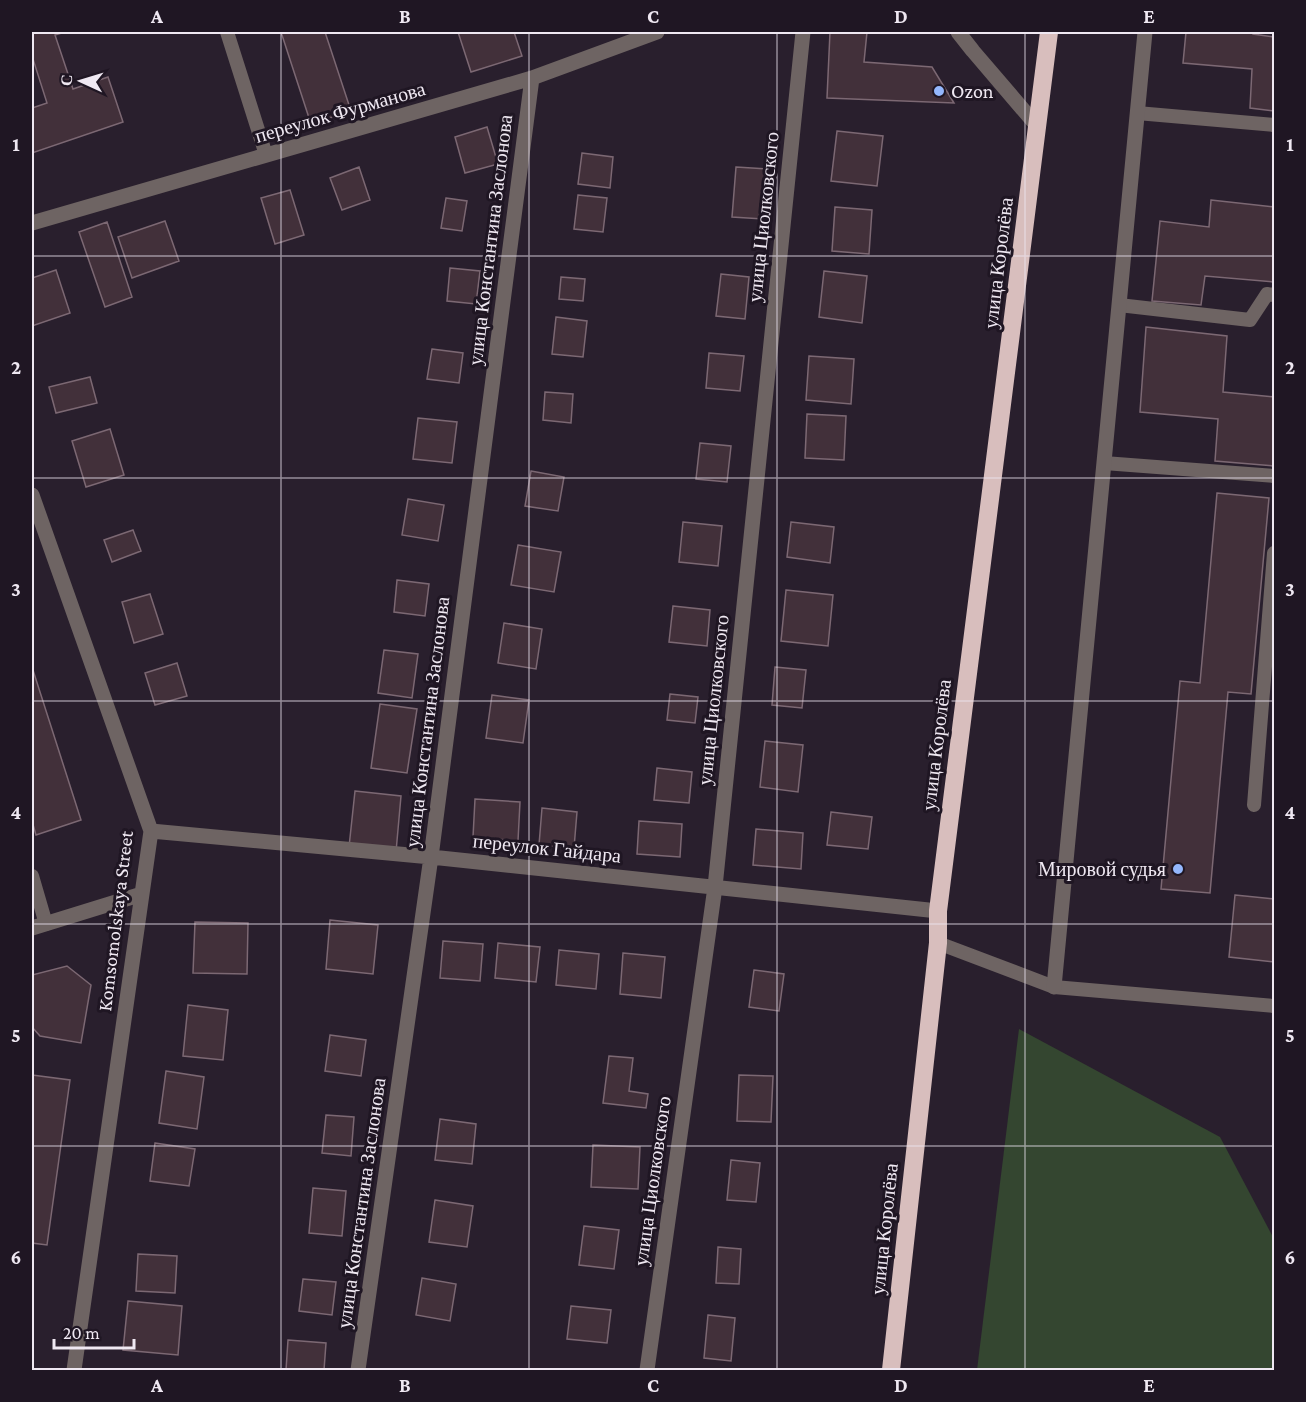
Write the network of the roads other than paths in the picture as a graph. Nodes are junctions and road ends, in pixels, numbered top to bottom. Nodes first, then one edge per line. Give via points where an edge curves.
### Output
1 (227, 32) edge
2 (657, 32) edge
3 (804, 32) edge
4 (958, 32) edge
5 (1049, 32) edge
6 (1144, 32) edge
7 (532, 78) junction
8 (1137, 113) junction
9 (1275, 125) edge
10 (1038, 127) junction
11 (266, 155) junction
12 (32, 223) edge
13 (1275, 295) edge
14 (1119, 305) junction
15 (1104, 463) junction
16 (1275, 476) edge
17 (32, 495) edge
18 (1275, 553) edge
19 (1254, 806) dead end
20 (151, 831) junction
21 (431, 857) junction
22 (32, 876) edge
23 (715, 887) junction
24 (142, 894) junction
25 (938, 911) junction
26 (39, 926) edge
27 (938, 943) junction
28 (1054, 987) junction
29 (1275, 1006) edge
30 (74, 1371) edge
31 (358, 1371) edge
32 (647, 1371) edge
33 (891, 1371) edge

1 - 11 lane
2 - 7 street, переулок Фурманова
3 - 23 street, улица Циолковского
4 - 10 street
5 - 10 highway, улица Королёва
6 - 8 street
7 - 11 street, переулок Фурманова
7 - 21 street, улица Константина Заслонова
8 - 9 lane
8 - 14 street
10 - 25 highway, улица Королёва
11 - 12 street, переулок Фурманова
13 - 14 lane via 1268,294 1250,320
14 - 15 street
15 - 16 lane
15 - 28 street
17 - 20 street, Komsomolskaya Street
18 - 19 lane
20 - 21 street, переулок Гайдара
20 - 24 street, Komsomolskaya Street
21 - 23 street, переулок Гайдара
21 - 31 street, улица Константина Заслонова
22 - 26 lane
23 - 25 street, переулок Гайдара
23 - 32 street, улица Циолковского
24 - 26 street
24 - 30 street, Komsomolskaya Street
25 - 27 highway, улица Королёва
27 - 28 lane
27 - 33 highway, улица Королёва
28 - 29 lane

